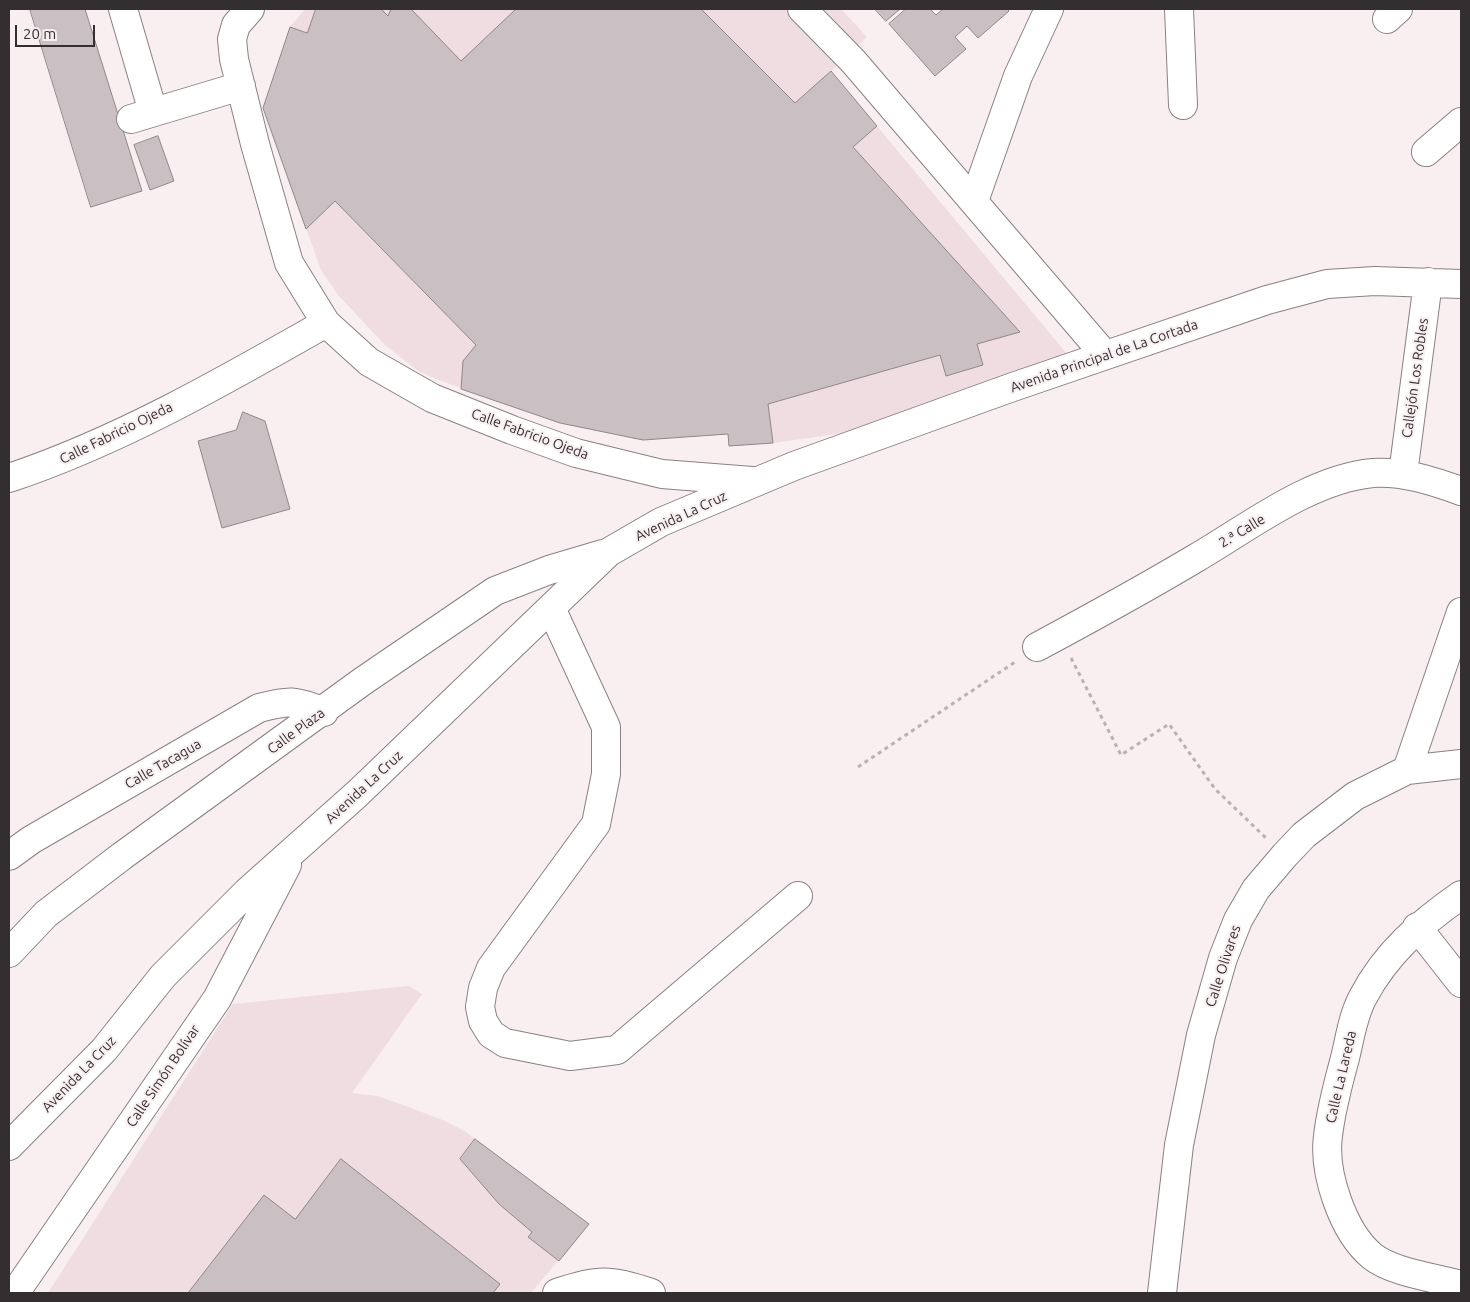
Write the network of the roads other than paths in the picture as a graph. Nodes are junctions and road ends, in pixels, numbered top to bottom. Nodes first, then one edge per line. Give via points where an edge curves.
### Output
1 (123, 9) edge
2 (802, 9) edge
3 (1050, 9) edge
4 (1180, 9) edge
5 (245, 10) edge
6 (240, 86) junction
7 (1183, 105) dead end
8 (1461, 122) edge
9 (1426, 152) dead end
10 (974, 201) junction
11 (1428, 282) junction
12 (1461, 284) edge
13 (326, 323) junction
14 (1105, 355) junction
15 (1403, 474) junction
16 (9, 478) edge
17 (758, 481) junction
18 (1461, 490) edge
19 (609, 552) junction
20 (551, 608) junction
21 (1461, 612) edge
22 (1049, 641) road end
23 (324, 712) junction
24 (1461, 764) edge
25 (1408, 770) junction
26 (295, 849) junction
27 (9, 856) edge
28 (1461, 895) edge
29 (798, 896) dead end
30 (1417, 927) junction
31 (9, 953) edge
32 (1461, 983) edge
33 (9, 1146) edge
34 (1461, 1285) edge
35 (15, 1293) edge
36 (557, 1293) edge
37 (651, 1293) edge
38 (1162, 1293) edge

1 - 6 street via 142,116
2 - 10 street via 852,61
3 - 10 street via 1018,76
4 - 7 street
5 - 6 street, Calle Fabricio Ojeda via 232,39
6 - 13 street, Calle Fabricio Ojeda via 290,263
8 - 9 street
10 - 14 street
11 - 12 street, Avenida Principal de La Cortada
11 - 14 street, Avenida Principal de La Cortada via 1327,284 1267,300
11 - 15 street, Callejón Los Robles
13 - 16 street, Calle Fabricio Ojeda via 181,402 60,461
13 - 17 street, Calle Fabricio Ojeda via 377,366 432,398 521,434 576,453 662,474
14 - 17 street, Avenida Principal de La Cortada
15 - 18 street, 2.ª Calle
15 - 22 street, 2.ª Calle via 1373,473 1332,482 1301,496
17 - 19 street, Avenida La Cruz via 661,522
19 - 20 street, Avenida La Cruz
19 - 23 street, Calle Plaza via 495,591 363,681
20 - 26 street, Avenida La Cruz
20 - 29 street via 606,727 606,774 596,824 492,968 483,988 480,1007 483,1021 491,1034 505,1043 570,1056 616,1050
21 - 25 street
23 - 27 street, Calle Tacagua via 300,702 282,702 260,708 31,840
23 - 31 street, Calle Plaza via 46,914
24 - 25 street, Calle Olivares
25 - 38 street, Calle Olivares via 1354,796 1304,835 1256,889 1238,920 1223,958 1201,1035 1179,1145
26 - 33 street, Avenida La Cruz via 163,976 104,1050
26 - 35 street, Calle Simón Bolívar via 217,999
28 - 30 street, Calle La Lareda
30 - 32 street
30 - 34 street, Calle La Lareda via 1380,971 1360,1006 1332,1106 1327,1138 1330,1176 1342,1214 1359,1244 1374,1258 1395,1268
36 - 37 street via 586,1283 621,1283

